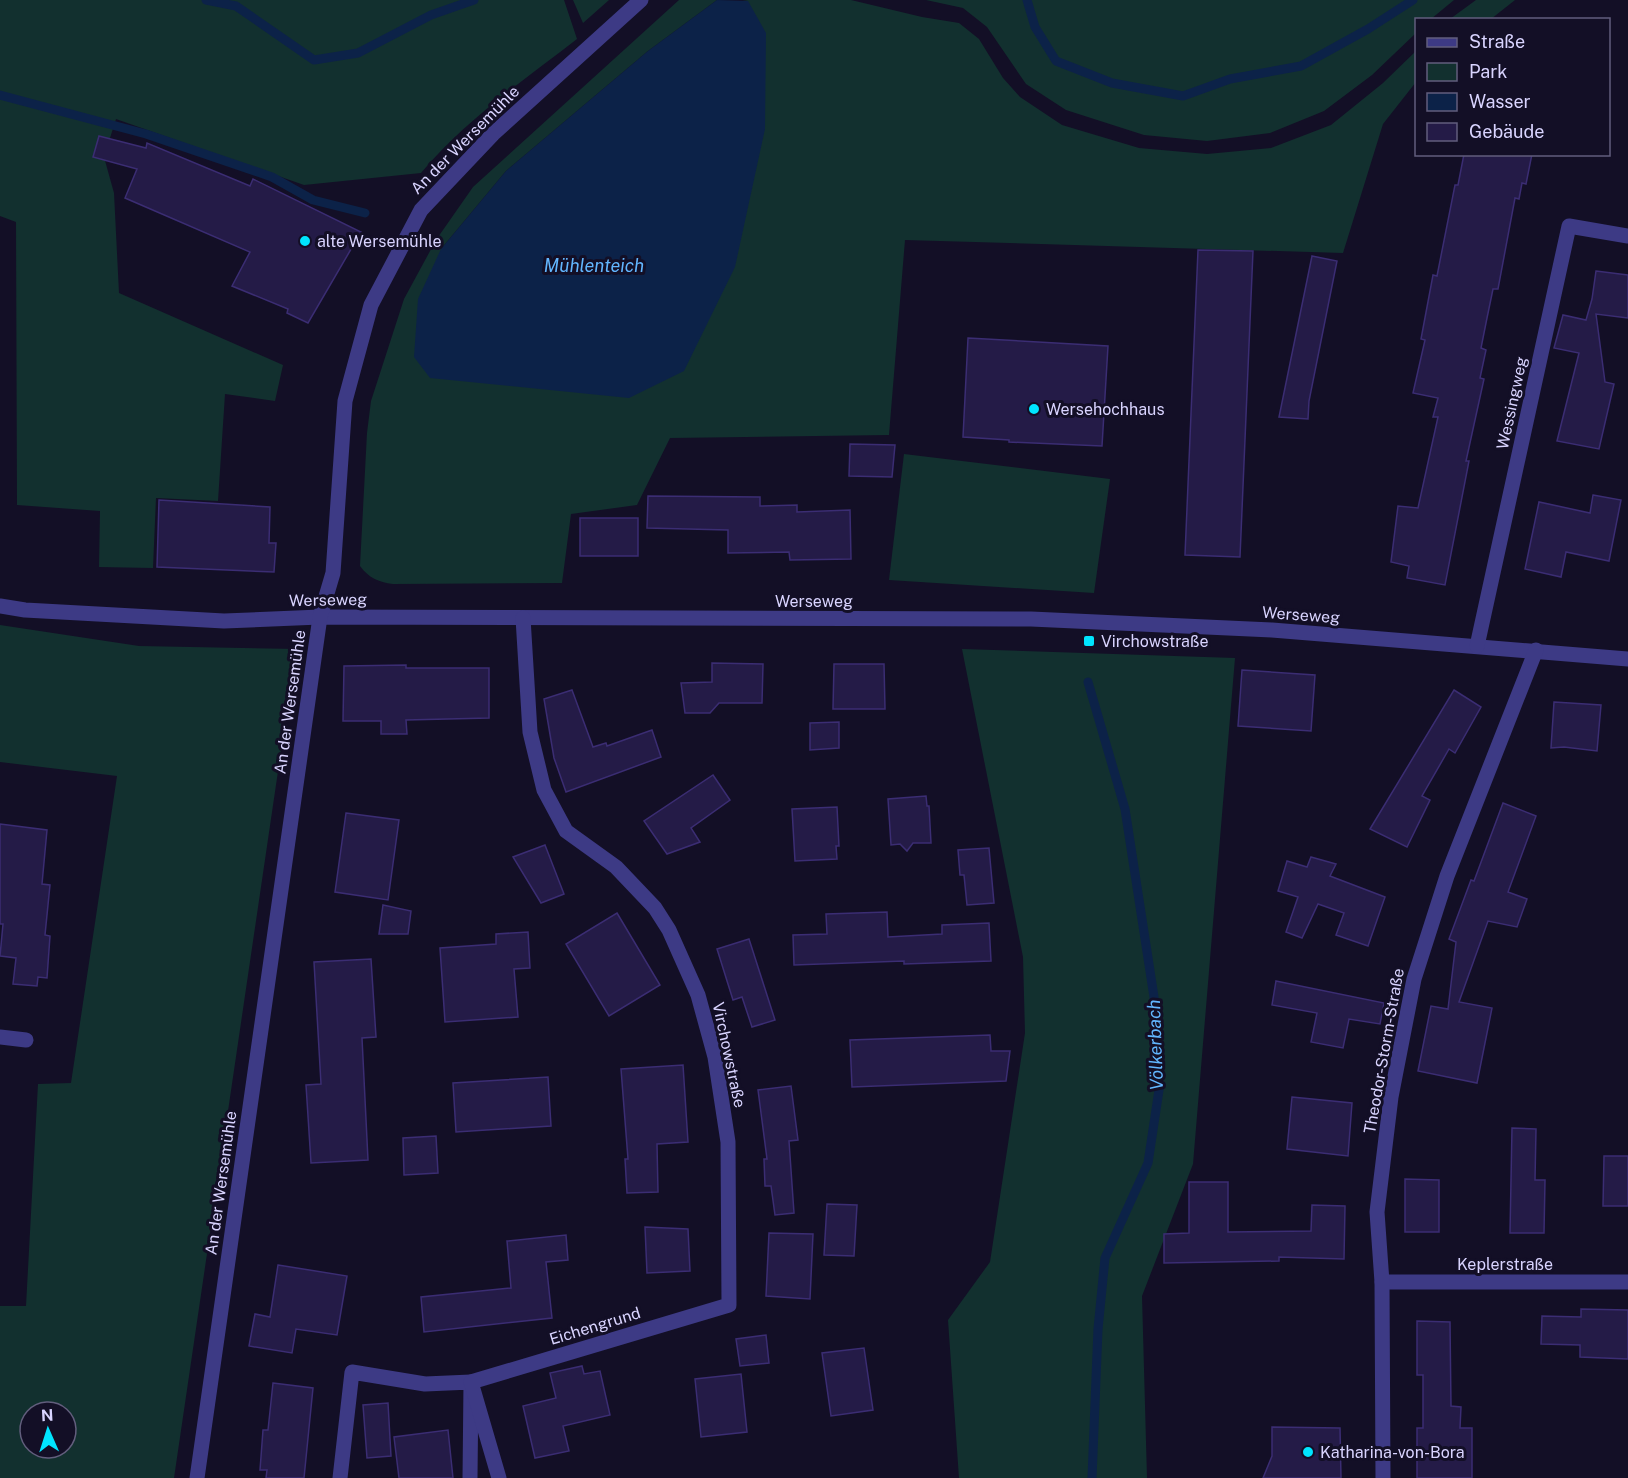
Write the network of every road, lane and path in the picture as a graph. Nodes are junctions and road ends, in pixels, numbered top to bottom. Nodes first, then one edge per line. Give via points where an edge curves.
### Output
1 (641, 0) edge
2 (1628, 236) edge
3 (0, 606) edge
4 (320, 618) junction
5 (523, 618) junction
6 (1477, 646) junction
7 (1536, 650) junction
8 (1628, 659) edge
9 (0, 1037) edge
10 (26, 1040) dead end
11 (1382, 1282) junction
12 (1628, 1282) edge
13 (729, 1305) joint
14 (471, 1382) junction
15 (197, 1478) edge
16 (340, 1478) edge
17 (470, 1478) edge
18 (499, 1478) edge
19 (1383, 1478) edge

1 - 4 street, An der Wersemühle via 492,134 421,210 376,294 345,401 333,573
2 - 6 street, Wessingweg via 1569,226
3 - 4 street, Werseweg via 224,621
4 - 5 street, Werseweg
4 - 15 street, An der Wersemühle
5 - 6 street, Werseweg via 1031,619 1272,630
5 - 13 street, Virchowstraße via 530,732 544,790 566,831 616,867 655,908 698,995 715,1057 728,1142
6 - 7 street, Werseweg
7 - 8 street, Werseweg
7 - 11 street, Theodor-Storm-Straße via 1447,876 1414,979 1391,1097 1377,1212
9 - 10 street
11 - 12 street, Keplerstraße
11 - 19 street, Theodor-Storm-Straße
13 - 14 street, Eichengrund
14 - 16 street, Eichengrund via 425,1384 352,1371
14 - 17 street
14 - 18 street

